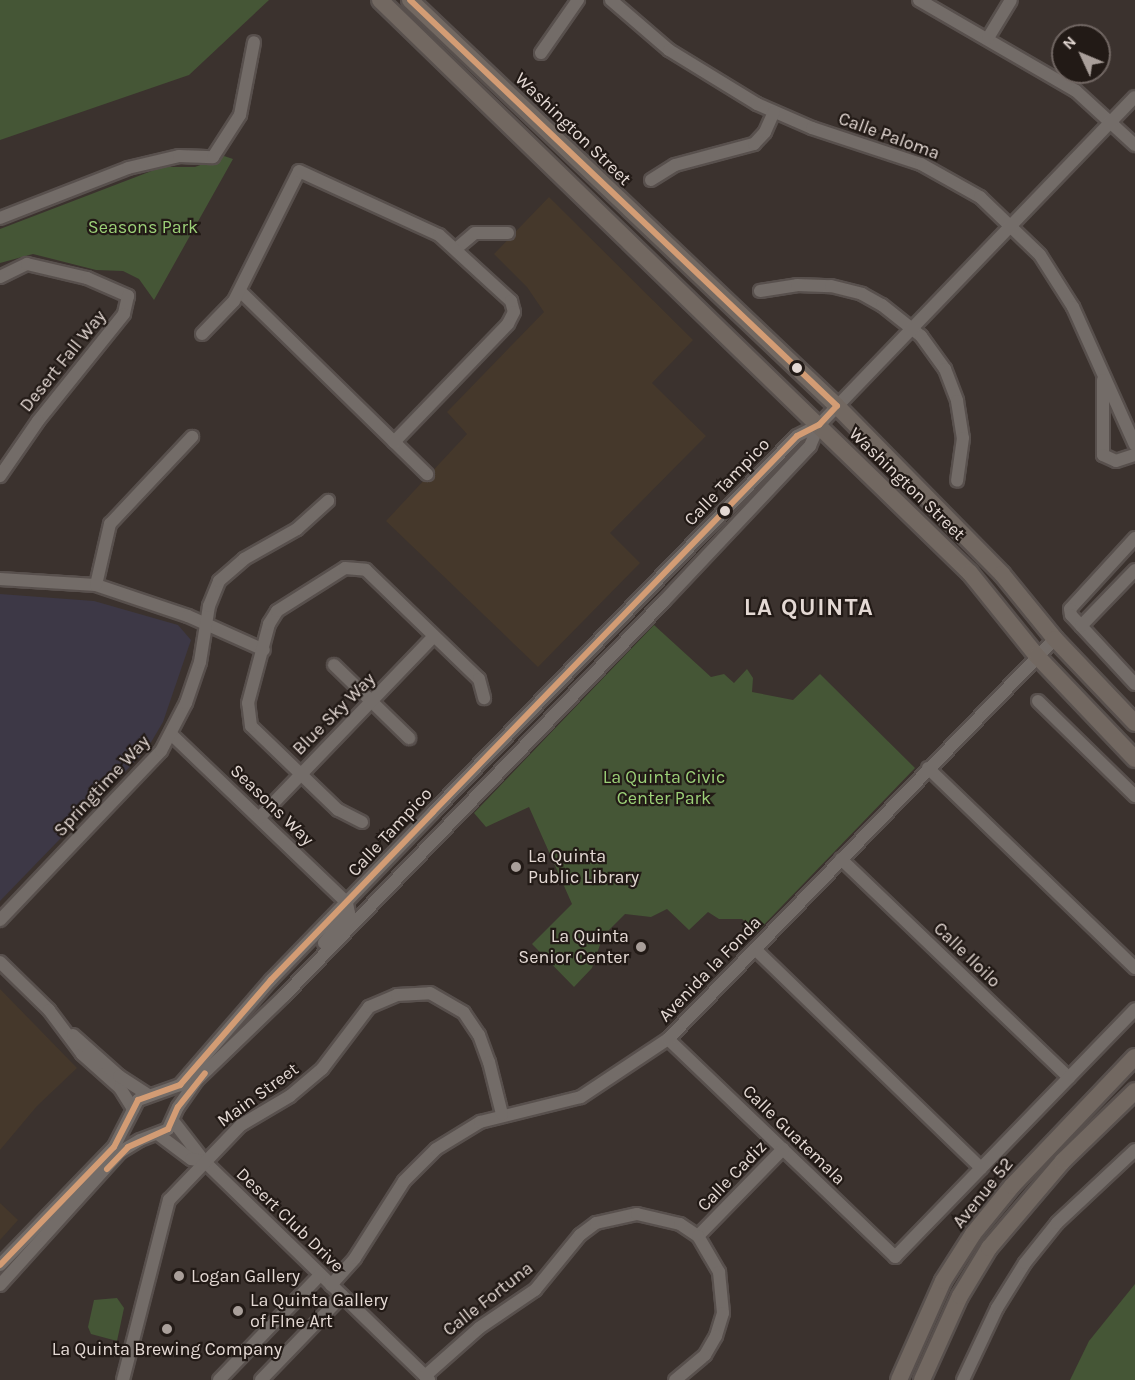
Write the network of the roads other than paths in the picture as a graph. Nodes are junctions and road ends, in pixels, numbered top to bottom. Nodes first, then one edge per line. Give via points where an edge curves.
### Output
1 (380, 0) edge
2 (410, 0) edge
3 (578, 0) edge
4 (611, 0) edge
5 (919, 0) edge
6 (1011, 0) edge
7 (988, 38) junction
8 (254, 42) dead end
9 (541, 53) dead end
10 (1135, 97) edge
11 (774, 112) junction
12 (1111, 121) junction
13 (1135, 145) edge
14 (651, 180) dead end
15 (0, 218) edge
16 (1012, 225) junction
17 (508, 232) dead end
18 (457, 248) junction
19 (0, 277) edge
20 (240, 291) junction
21 (760, 291) dead end
22 (912, 328) junction
23 (202, 334) dead end
24 (1103, 370) junction
25 (837, 406) junction
26 (819, 425) junction
27 (192, 437) dead end
28 (394, 442) junction
29 (1135, 445) edge
30 (1135, 455) edge
31 (427, 474) dead end
32 (0, 476) edge
33 (957, 481) dead end
34 (328, 501) dead end
35 (1135, 538) edge
36 (1135, 570) edge
37 (0, 579) edge
38 (96, 585) junction
39 (206, 626) junction
40 (1081, 626) junction
41 (434, 636) junction
42 (1055, 639) junction
43 (264, 650) junction
44 (1037, 656) junction
45 (334, 665) dead end
46 (1135, 684) edge
47 (484, 699) dead end
48 (1038, 700) dead end
49 (373, 702) junction
50 (1135, 723) edge
51 (171, 734) junction
52 (410, 738) dead end
53 (1135, 759) edge
54 (928, 768) junction
55 (301, 774) junction
56 (1135, 796) edge
57 (259, 818) junction
58 (362, 822) dead end
59 (841, 859) junction
60 (347, 903) junction
61 (0, 920) edge
62 (755, 949) junction
63 (0, 962) edge
64 (1135, 968) edge
65 (284, 996) junction
66 (1135, 1009) edge
67 (62, 1028) junction
68 (668, 1039) junction
69 (1135, 1057) edge
70 (1069, 1078) junction
71 (1135, 1091) edge
72 (151, 1095) junction
73 (132, 1112) junction
74 (502, 1114) junction
75 (173, 1118) junction
76 (156, 1136) junction
77 (783, 1149) junction
78 (1135, 1150) edge
79 (204, 1161) junction
80 (981, 1168) junction
81 (698, 1236) junction
82 (0, 1265) edge
83 (320, 1275) junction
84 (331, 1285) junction
85 (0, 1286) edge
86 (342, 1296) junction
87 (427, 1378) edge
88 (123, 1380) edge
89 (219, 1380) edge
90 (261, 1380) edge
91 (675, 1380) edge
92 (899, 1380) edge
93 (922, 1380) edge
94 (963, 1380) edge

1 - 26 main road, Washington Street
2 - 25 main road, Washington Street
3 - 9 street
4 - 11 street, Calle Paloma via 669,50
5 - 7 street
6 - 7 street
7 - 12 street via 1076,91
8 - 15 street via 240,115 213,157 179,156 128,168
10 - 12 street, Calle Tampico
11 - 14 street via 754,144 675,165
11 - 16 street, Calle Paloma via 921,164 980,197
12 - 13 street
12 - 16 street, Calle Tampico
16 - 22 street, Calle Tampico
16 - 24 street, Calle Paloma via 1040,255 1068,299
17 - 18 street via 475,233
18 - 20 street via 439,235 299,171
18 - 28 street via 515,307 511,319
19 - 32 street, Desert Fall Way via 27,264 87,278 128,296 124,314 38,421
20 - 23 street
20 - 28 street
21 - 22 street via 797,285 831,286 872,298
22 - 25 street, Calle Tampico
22 - 33 street via 945,369 957,401 963,438
24 - 29 street, Calle Paloma
24 - 30 street via 1103,455 1116,461
25 - 26 street, Calle Tampico
25 - 42 main road, Washington Street via 1002,574
26 - 44 main road, Washington Street via 970,573
26 - 60 street, Calle Tampico via 797,436
26 - 65 street, Calle Tampico via 810,446
27 - 38 street via 110,524
28 - 31 street
34 - 39 street, Springtime Way via 280,542 244,559 226,574 214,591
35 - 40 street via 1073,602 1071,615
36 - 40 street
37 - 38 street
38 - 39 street via 188,615
39 - 43 street
39 - 51 street, Springtime Way via 200,662
40 - 46 street
41 - 43 street via 366,570 353,566 332,574 281,606 269,624
41 - 47 street via 478,679
41 - 49 street, Blue Sky Way
42 - 44 street, Avenida la Fonda
42 - 50 main road, Washington Street
43 - 55 street via 248,703 251,726
44 - 53 main road, Washington Street
44 - 54 street, Avenida la Fonda
45 - 49 street
48 - 56 street
49 - 52 street
49 - 55 street, Blue Sky Way
51 - 57 street, Seasons Way
51 - 61 street, Springtime Way via 154,759
54 - 59 street, Avenida la Fonda
54 - 64 street
55 - 57 street, Blue Sky Way
55 - 58 street via 338,810
57 - 60 street, Seasons Way
59 - 62 street, Avenida la Fonda
59 - 70 street, Calle Iloilo
60 - 65 street via 349,913 307,960
60 - 72 street, Calle Tampico via 272,980 180,1085
62 - 68 street, Avenida la Fonda
62 - 80 street
63 - 67 street, Desert Club Drive
65 - 75 street, Calle Tampico via 197,1080
66 - 70 street
67 - 72 street, Desert Club Drive via 90,1047 119,1076
67 - 73 street, Desert Club Drive via 82,1054 120,1088
68 - 74 street, Avenida la Fonda via 581,1097
68 - 77 street, Calle Guatemala
69 - 92 main road, Avenue 52 via 1012,1186 973,1234 943,1281
70 - 80 street
71 - 93 main road via 1056,1168 989,1248 960,1296
72 - 73 street, Calle Tampico
72 - 75 street, Desert Club Drive via 168,1101
73 - 76 street, Desert Club Drive via 137,1130
73 - 82 street, Calle Tampico via 114,1147
74 - 79 street, Main Street via 479,1035 464,1013 430,993 397,995 369,1007 322,1069 290,1096 242,1125
74 - 84 street, Avenida la Fonda via 462,1131 421,1162
75 - 76 street, Calle Tampico
75 - 79 street, Desert Club Drive
76 - 79 street, Desert Club Drive via 191,1159
76 - 85 street, Calle Tampico via 120,1152
77 - 80 street, Calle Guatemala via 895,1257
77 - 81 street, Calle Cadiz
78 - 94 street via 1058,1223 1026,1263 997,1308
79 - 83 street, Desert Club Drive
79 - 88 street, Main Street via 178,1189 164,1213
81 - 87 street, Calle Fortuna via 658,1216 616,1216 596,1223 580,1235 535,1290 479,1328
81 - 91 street, Calle Cadiz via 719,1272 723,1313 705,1355
83 - 84 street, Desert Club Drive
83 - 89 street
84 - 86 street, Desert Club Drive
86 - 87 street, Desert Club Drive
86 - 90 street

